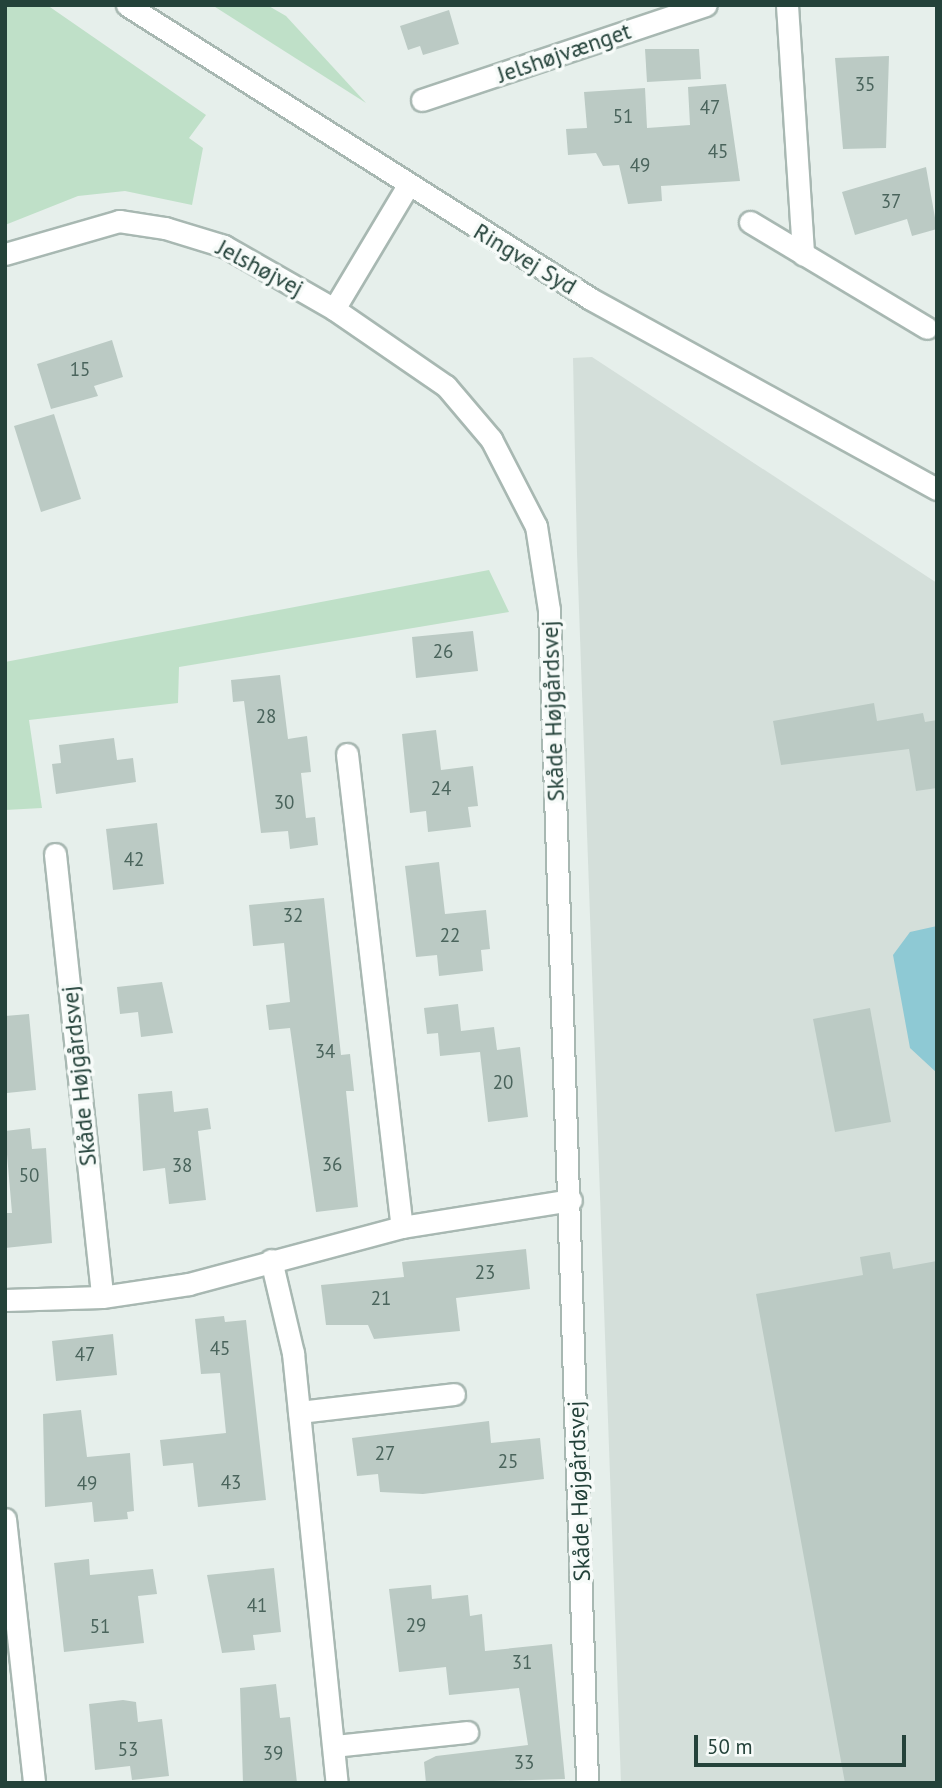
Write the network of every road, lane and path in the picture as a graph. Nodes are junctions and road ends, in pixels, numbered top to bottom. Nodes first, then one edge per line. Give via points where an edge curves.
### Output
1 (127, 5) edge
2 (706, 5) edge
3 (787, 5) edge
4 (422, 100) dead end
5 (407, 187) junction
6 (750, 222) dead end
7 (5, 254) edge
8 (803, 254) junction
9 (334, 309) junction
10 (927, 328) dead end
11 (937, 489) edge
12 (347, 754) dead end
13 (55, 854) dead end
14 (571, 1200) junction
15 (402, 1227) junction
16 (271, 1260) junction
17 (102, 1297) junction
18 (5, 1300) edge
19 (454, 1394) dead end
20 (299, 1412) junction
21 (5, 1519) edge
22 (467, 1732) dead end
23 (334, 1746) junction
24 (34, 1783) edge
25 (337, 1783) edge
26 (587, 1783) edge

1 - 5 street, Ringvej Syd
2 - 4 street, Jelshøjvænget
3 - 8 street
5 - 9 street
5 - 11 street, Ringvej Syd via 591,299
6 - 8 street
7 - 9 street, Jelshøjvej via 119,221 165,228 224,246
8 - 10 street
9 - 14 street, Skåde Højgårdsvej via 446,386 491,439 536,526 549,610
12 - 15 street
13 - 17 street, Skåde Højgårdsvej
14 - 15 street
14 - 26 street, Skåde Højgårdsvej
15 - 16 street
16 - 17 street via 189,1284
16 - 20 street
17 - 18 street
19 - 20 street
20 - 23 street
21 - 24 street
22 - 23 street
23 - 25 street

